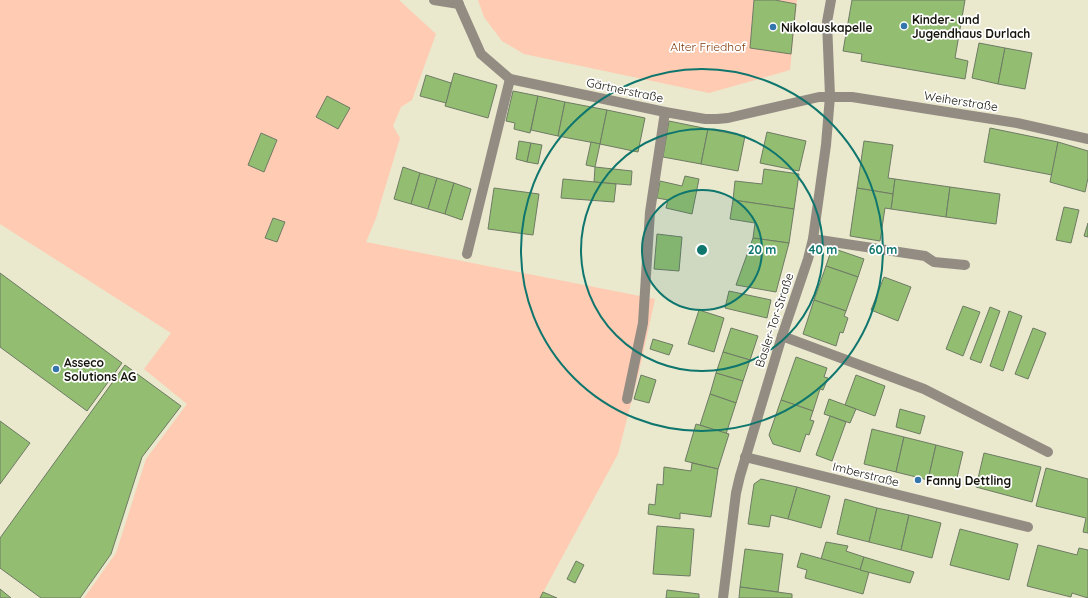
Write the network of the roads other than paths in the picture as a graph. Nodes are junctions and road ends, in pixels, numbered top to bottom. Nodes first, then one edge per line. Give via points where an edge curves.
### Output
1 (434, 0) edge
2 (831, 0) edge
3 (458, 2) edge
4 (510, 79) junction
5 (830, 96) junction
6 (665, 112) junction
7 (1088, 139) edge
8 (812, 239) junction
9 (467, 254) dead end
10 (966, 265) dead end
11 (782, 336) junction
12 (627, 399) dead end
13 (1048, 452) dead end
14 (745, 457) junction
15 (1028, 527) dead end
16 (723, 598) edge

1 - 3 street
2 - 5 street, Basler-Tor-Straße via 827,22
3 - 4 street, Gärtnerstraße via 481,54
4 - 6 street, Gärtnerstraße
4 - 9 street
5 - 6 street, Gärtnerstraße via 728,118 705,119
5 - 7 street, Weiherstraße via 852,97 1017,123
5 - 8 street, Basler-Tor-Straße via 826,145
6 - 12 street via 650,212 643,323
8 - 10 street via 925,256 934,262
8 - 11 street, Basler-Tor-Straße via 808,259
11 - 13 street via 924,389
11 - 14 street, Basler-Tor-Straße
14 - 15 street, Imberstraße
14 - 16 street, Basler-Tor-Straße via 736,493

